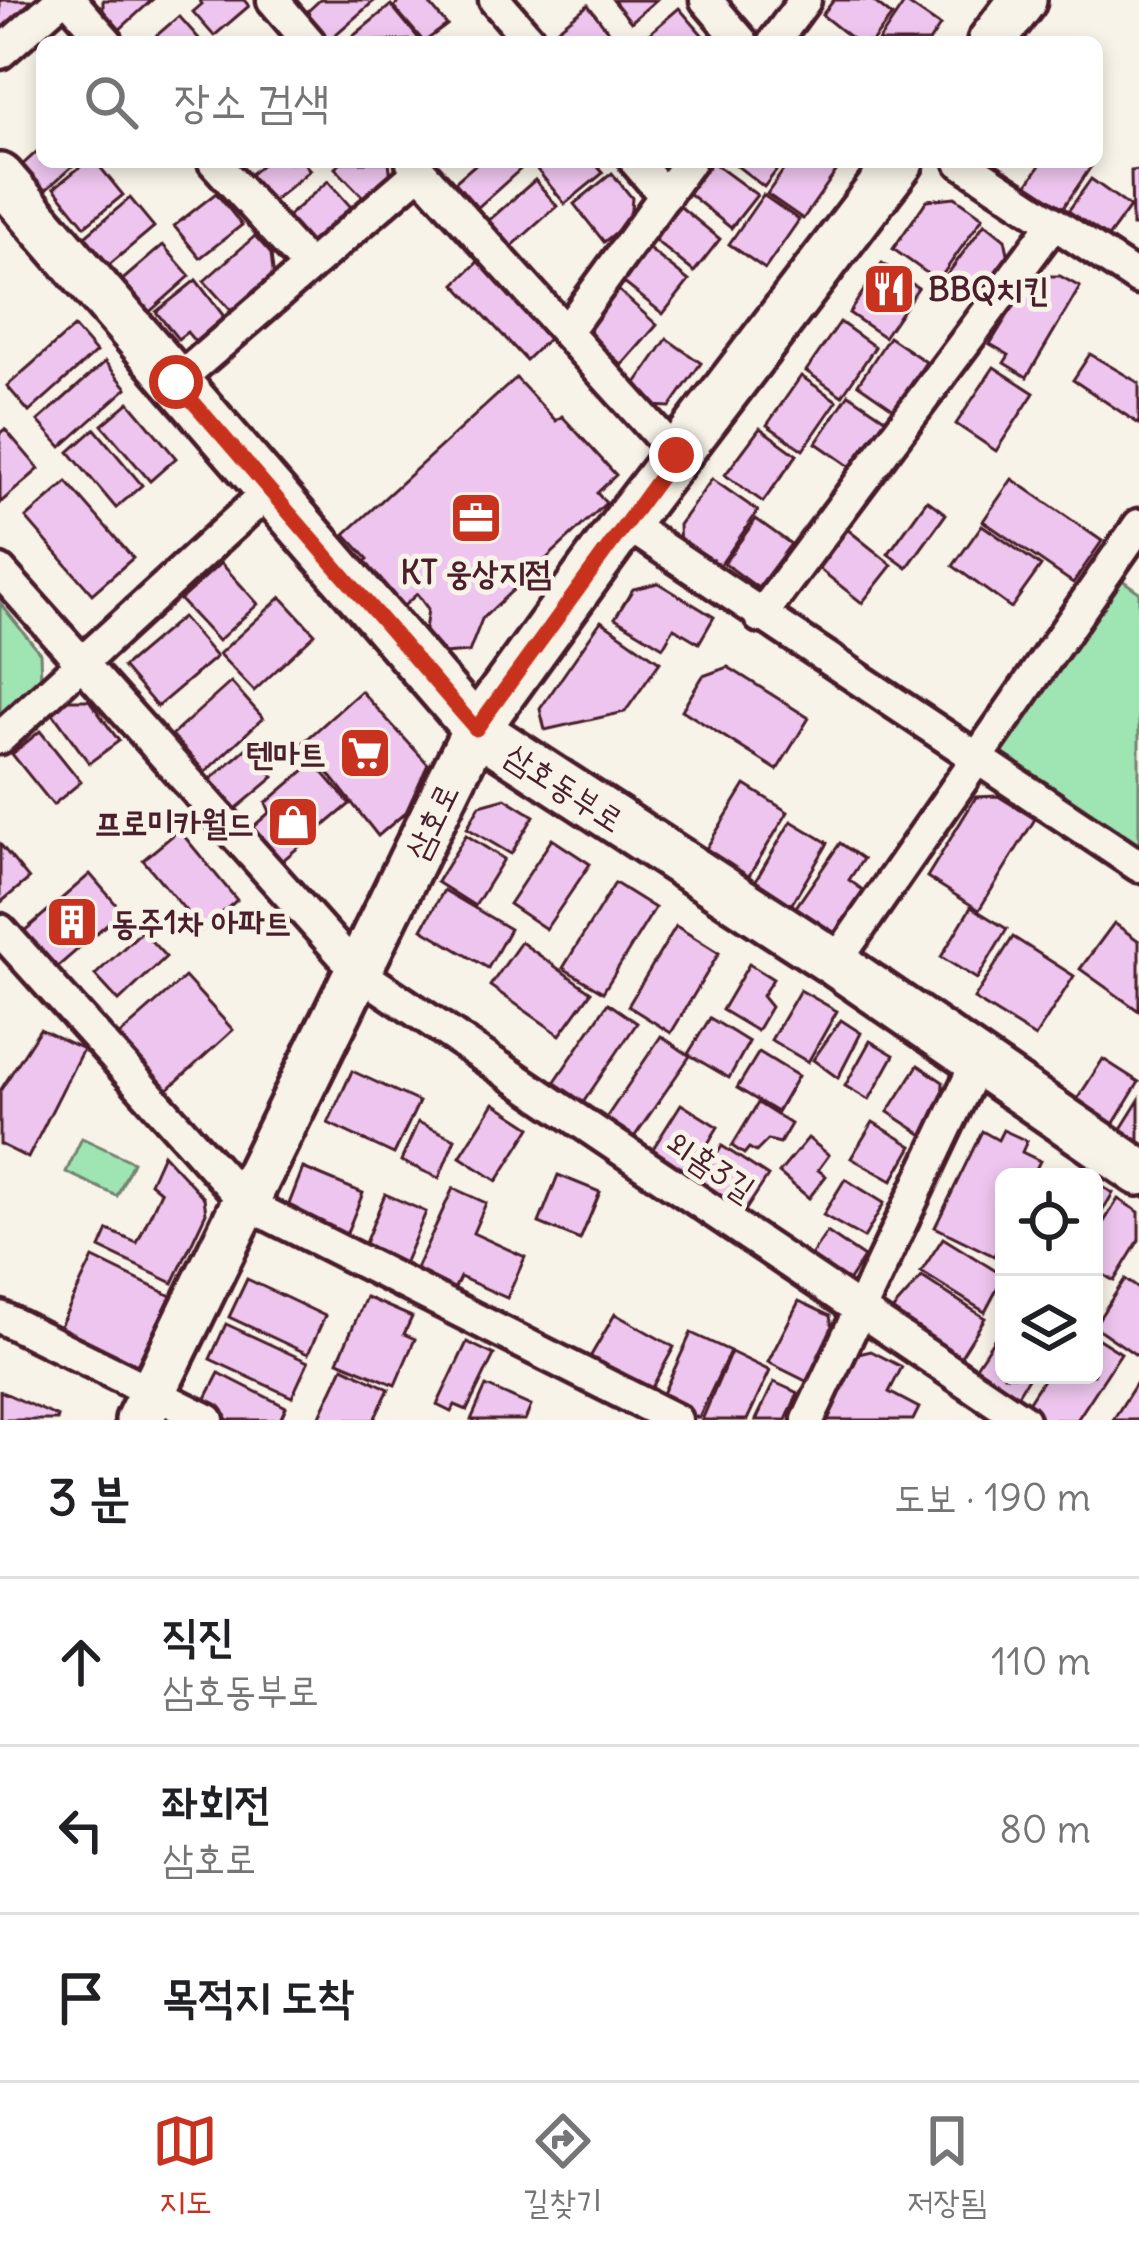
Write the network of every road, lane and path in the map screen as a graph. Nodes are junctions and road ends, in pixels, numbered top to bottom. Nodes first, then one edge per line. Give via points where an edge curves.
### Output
1 (60, 0) edge
2 (70, 0) edge
3 (495, 0) edge
4 (706, 0) edge
5 (806, 0) edge
6 (1023, 0) edge
7 (279, 2) edge
8 (102, 36) edge
9 (304, 36) edge
10 (526, 36) edge
11 (737, 36) edge
12 (779, 36) edge
13 (996, 36) edge
14 (0, 53) edge
15 (219, 168) edge
16 (415, 168) edge
17 (417, 168) edge
18 (641, 168) edge
19 (685, 168) edge
20 (895, 168) edge
21 (970, 168) edge
22 (0, 177) edge
23 (665, 196) junction
24 (1054, 223) junction
25 (309, 268) junction
26 (1139, 279) edge
27 (566, 332) junction
28 (176, 382) junction
29 (676, 455) junction
30 (270, 490) junction
31 (625, 523) junction
32 (1139, 525) edge
33 (1128, 564) edge
34 (0, 571) edge
35 (760, 617) junction
36 (82, 665) junction
37 (476, 729) junction
38 (0, 738) edge
39 (977, 758) junction
40 (1139, 866) edge
41 (0, 931) edge
42 (835, 964) junction
43 (358, 972) junction
44 (977, 1062) junction
45 (1139, 1172) edge
46 (247, 1204) junction
47 (860, 1307) junction
48 (0, 1317) edge
49 (146, 1406) edge
50 (208, 1420) edge
51 (676, 1420) edge
52 (808, 1420) edge
53 (1022, 1420) edge

1 - 14 street
2 - 8 street
3 - 10 street
4 - 11 street
5 - 12 street
6 - 13 street
7 - 9 street
15 - 25 street
16 - 25 street
17 - 27 street
18 - 23 street
19 - 23 street
20 - 29 street, 삼호로
21 - 24 street
22 - 28 street, 삼호동부로
23 - 27 street
24 - 26 street
24 - 35 street
25 - 28 street
27 - 29 street
28 - 30 street, 삼호동부로
29 - 31 street, 삼호로
30 - 36 street
30 - 37 street, 삼호동부로
31 - 35 street
31 - 37 street, 삼호로
32 - 33 street
33 - 39 street
34 - 36 street, 외홈3길
35 - 39 street
36 - 38 street
36 - 43 street, 외홈3길
37 - 42 street, 삼호동부로
37 - 43 street, 삼호로
39 - 40 street
39 - 42 street
41 - 46 street
42 - 44 street, 삼호동부로
43 - 46 street, 삼호로
43 - 47 street, 외홈3길
44 - 45 street, 삼호동부로
44 - 47 street
46 - 49 street, 삼호로
46 - 51 street
47 - 52 street
47 - 53 street, 외홈3길
48 - 49 street
49 - 50 street

